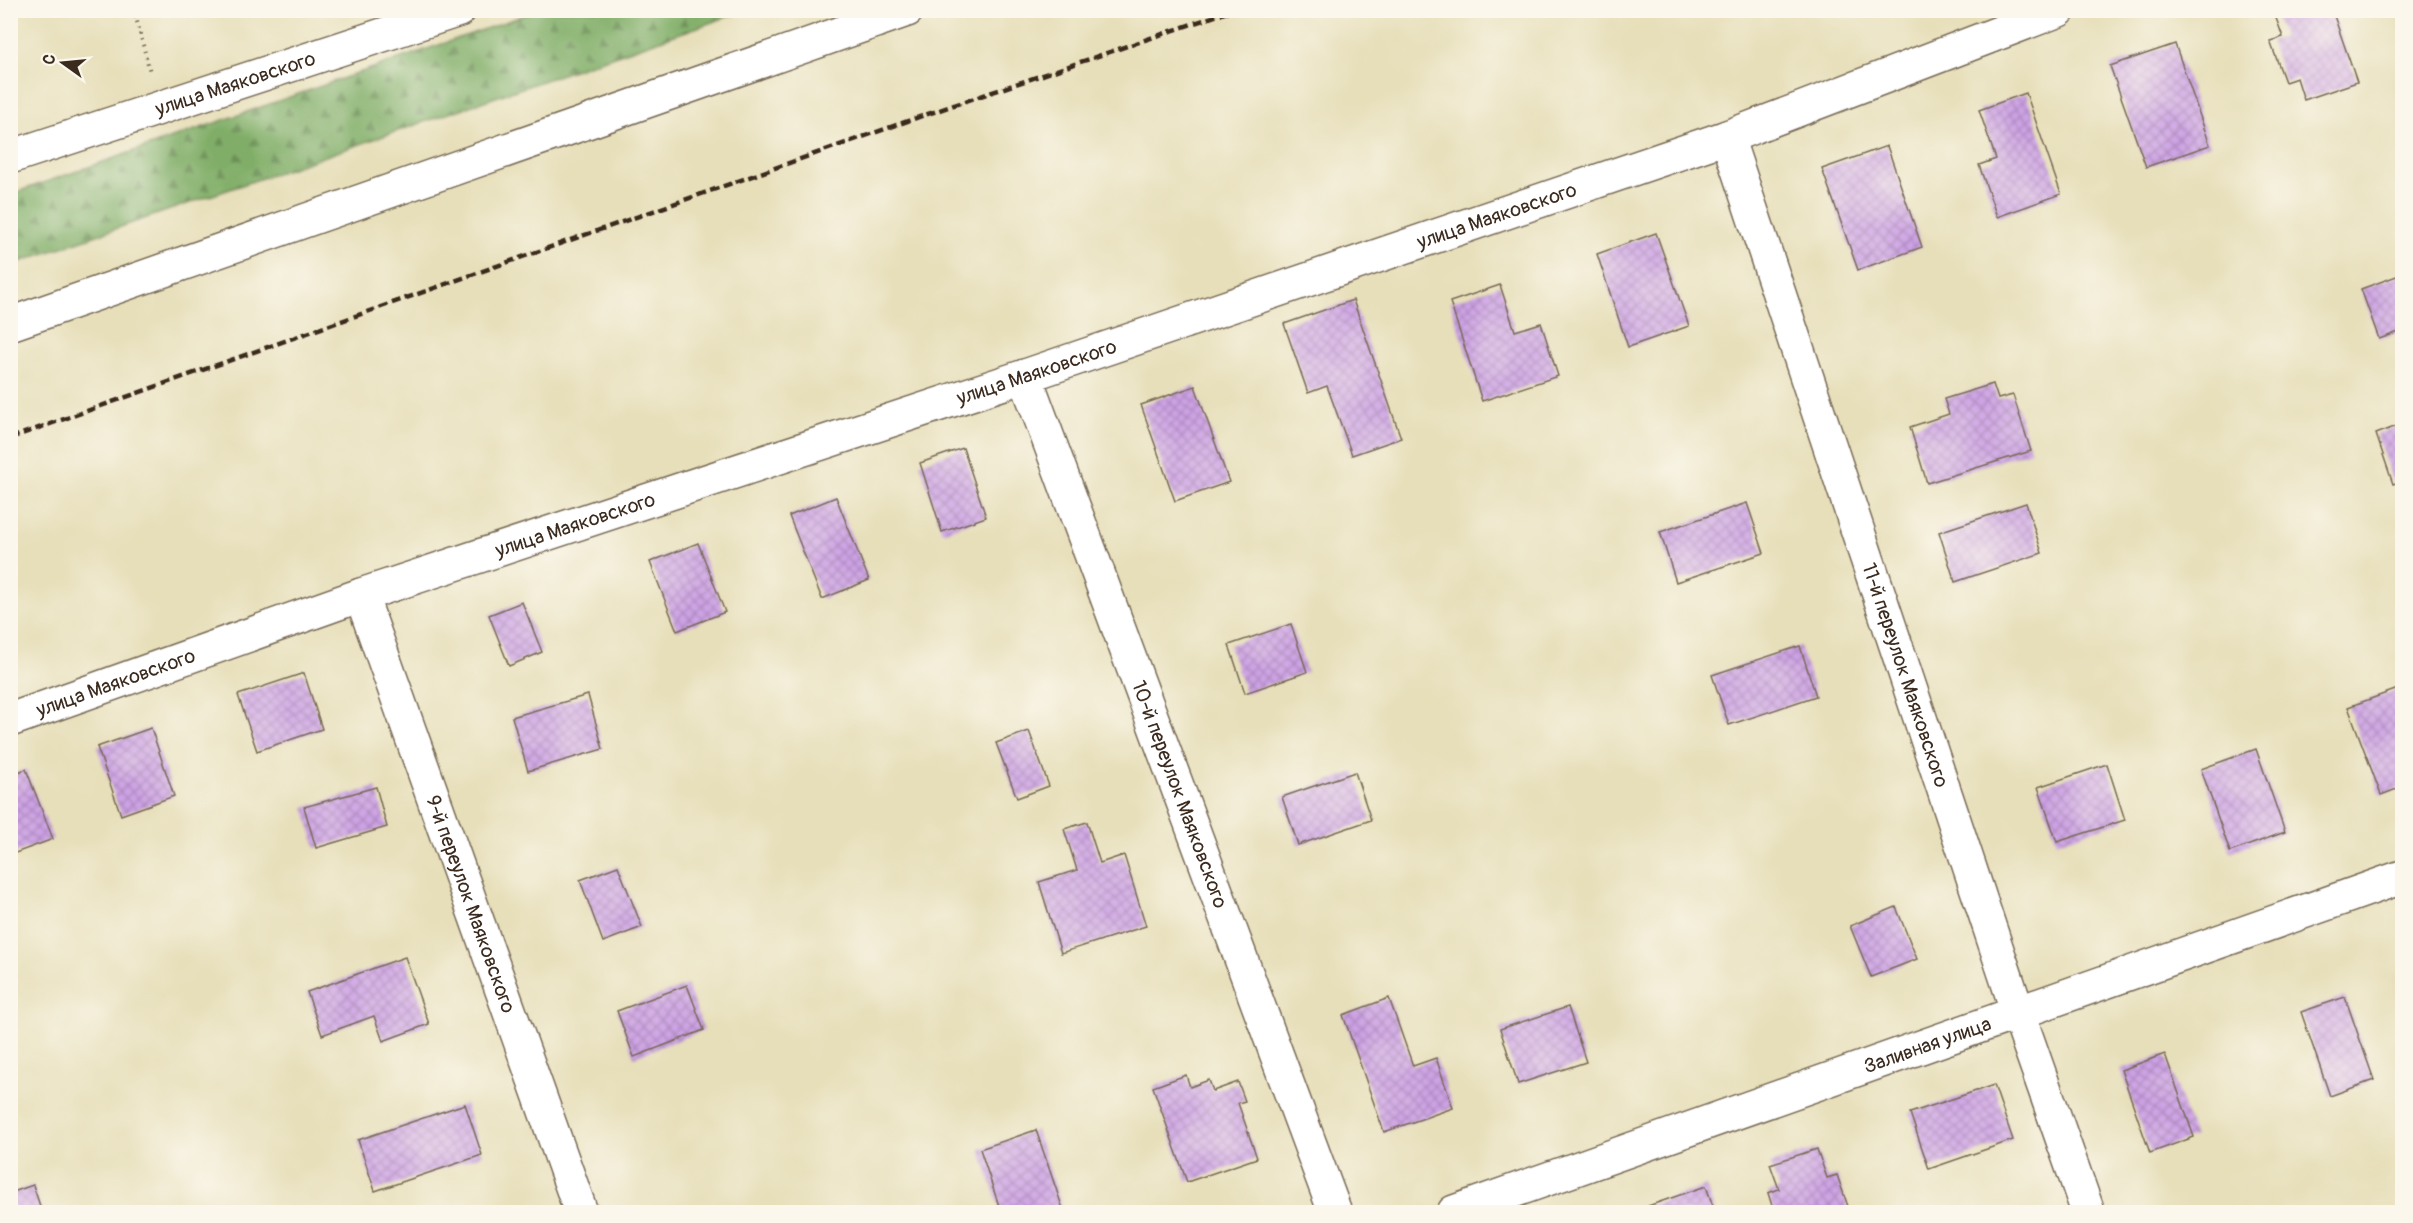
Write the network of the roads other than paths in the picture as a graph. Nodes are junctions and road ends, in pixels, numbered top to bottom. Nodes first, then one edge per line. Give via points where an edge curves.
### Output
1 (459, 10) edge
2 (907, 10) edge
3 (2059, 10) edge
4 (1727, 137) junction
5 (10, 157) edge
6 (10, 324) edge
7 (1024, 376) junction
8 (361, 595) junction
9 (10, 720) edge
10 (2403, 877) edge
11 (2018, 1013) junction
12 (581, 1212) edge
13 (1335, 1212) edge
14 (1454, 1212) edge
15 (2088, 1212) edge

1 - 5 street, улица Маяковского
2 - 6 street
3 - 4 street, улица Маяковского
4 - 7 street, улица Маяковского
4 - 11 street, 11-й переулок Маяковского
7 - 8 street, улица Маяковского
7 - 13 street, 10-й переулок Маяковского
8 - 9 street, улица Маяковского
8 - 12 street, 9-й переулок Маяковского
10 - 11 street, Заливная улица
11 - 14 street, Заливная улица
11 - 15 street, 11-й переулок Маяковского

